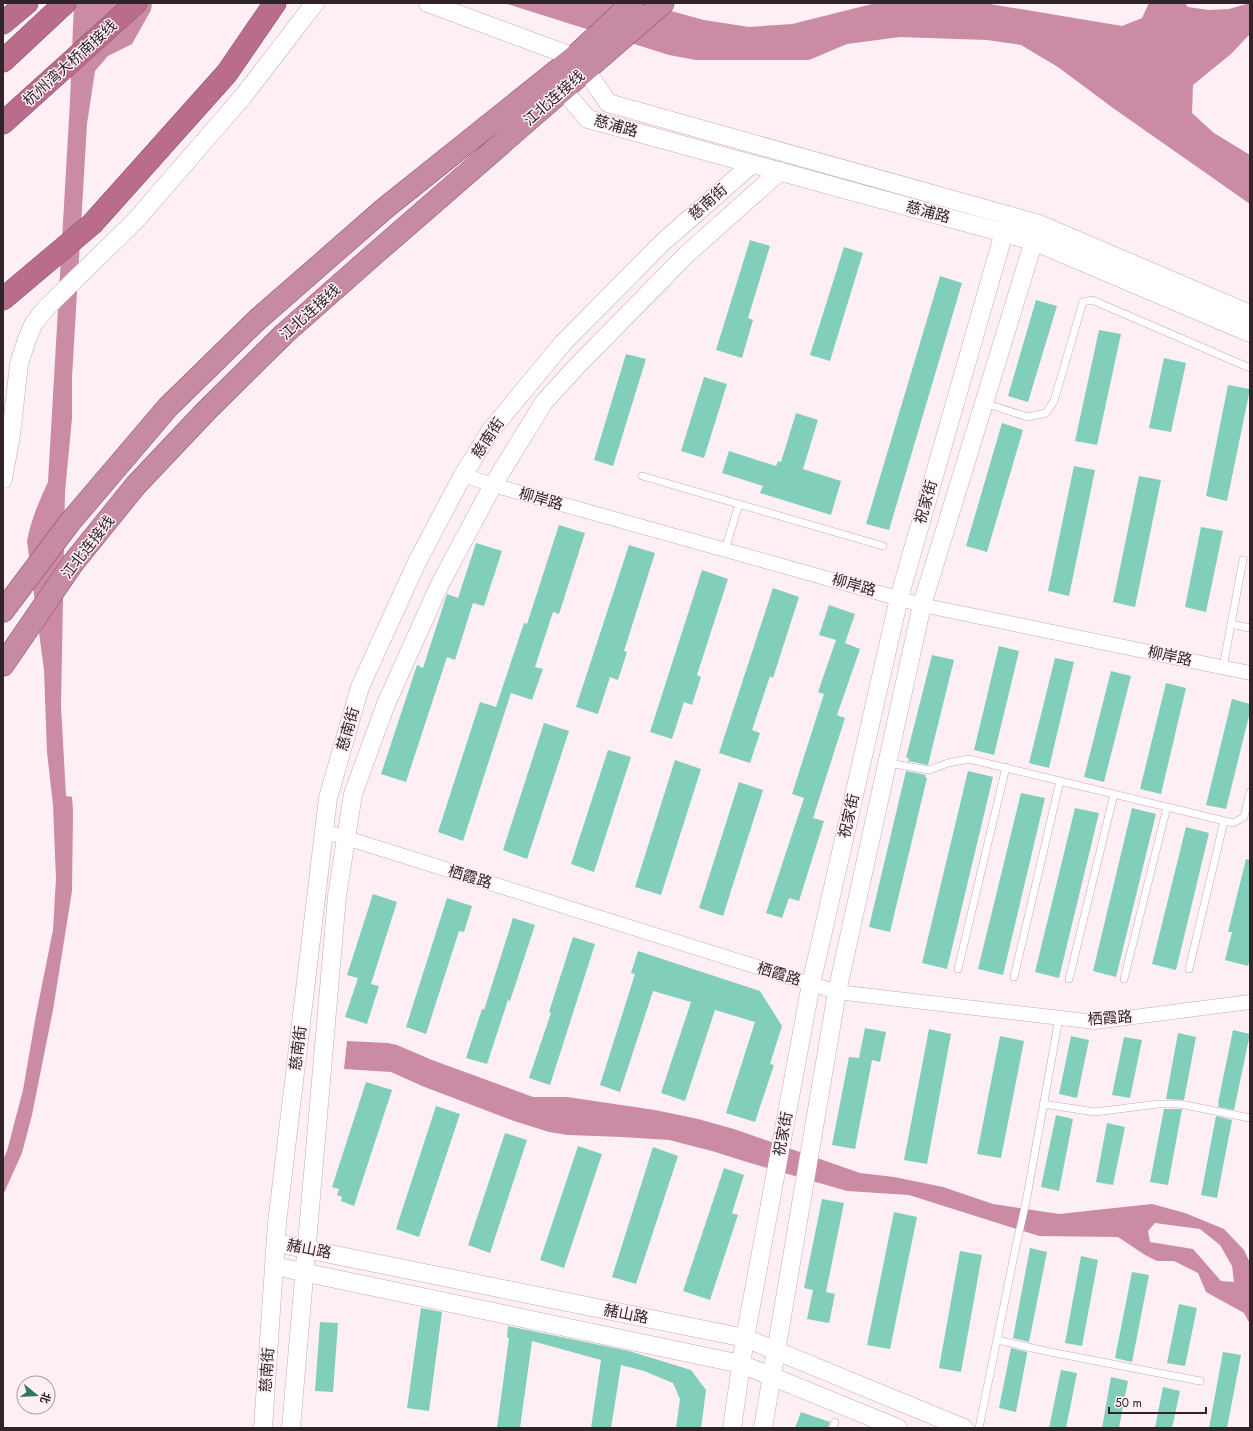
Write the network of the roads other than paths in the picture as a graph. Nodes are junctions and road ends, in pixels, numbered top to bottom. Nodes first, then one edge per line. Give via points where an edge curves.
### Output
1 (27, 3) edge
2 (65, 3) edge
3 (136, 3) edge
4 (275, 3) edge
5 (315, 3) edge
6 (428, 3) edge
7 (632, 3) edge
8 (661, 5) edge
9 (3, 23) edge
10 (3, 61) edge
11 (580, 63) junction
12 (563, 90) junction
13 (3, 123) edge
14 (752, 164) junction
15 (780, 171) junction
16 (1010, 215) junction
17 (1039, 224) junction
18 (1004, 232) junction
19 (1033, 241) junction
20 (3, 299) edge
21 (1250, 314) edge
22 (1250, 333) edge
23 (1250, 368) edge
24 (983, 403) junction
25 (463, 475) junction
26 (642, 476) dead end
27 (3, 479) edge
28 (493, 485) junction
29 (739, 504) junction
30 (883, 546) dead end
31 (725, 550) junction
32 (1243, 560) dead end
33 (899, 598) junction
34 (922, 605) junction
35 (3, 611) edge
36 (1231, 624) junction
37 (1250, 628) edge
38 (3, 664) edge
39 (1223, 667) junction
40 (1250, 673) edge
41 (888, 763) junction
42 (1006, 768) junction
43 (1060, 781) junction
44 (1250, 792) edge
45 (1114, 794) junction
46 (1167, 807) junction
47 (1224, 820) junction
48 (324, 831) junction
49 (347, 838) junction
50 (1189, 968) dead end
51 (958, 969) dead end
52 (1014, 977) dead end
53 (1069, 979) dead end
54 (1124, 979) dead end
55 (811, 984) junction
56 (837, 992) junction
57 (1250, 1002) edge
58 (1059, 1018) junction
59 (1044, 1104) junction
60 (1250, 1118) edge
61 (276, 1243) junction
62 (306, 1249) junction
63 (274, 1266) junction
64 (304, 1272) junction
65 (746, 1338) junction
66 (997, 1340) junction
67 (777, 1351) junction
68 (741, 1364) junction
69 (771, 1377) junction
70 (1200, 1381) dead end
71 (263, 1428) edge
72 (290, 1428) edge
73 (732, 1428) edge
74 (763, 1428) edge
75 (898, 1428) edge
76 (964, 1428) edge
77 (980, 1428) edge

1 - 9 highway
2 - 10 highway
3 - 13 highway, 杭州湾大桥南接线
4 - 20 highway via 227,73 92,224
5 - 27 street via 245,94 136,220 47,307 34,323 19,364 12,435
6 - 11 street
7 - 11 highway, 江北连接线 via 590,41
8 - 11 highway, 江北连接线 via 620,41
11 - 12 highway, 江北连接线
11 - 16 street, 慈浦路 via 608,103
11 - 35 highway, 江北连接线 via 384,208 257,320 168,407 70,522
12 - 14 street, 慈浦路 via 588,119
12 - 38 highway, 江北连接线 via 284,334 207,410 136,485 73,563
14 - 15 street, 慈浦路
14 - 25 street, 慈南街 via 663,242 563,343 491,430
15 - 18 street, 慈浦路
15 - 28 street, 慈南街 via 686,255 544,402
16 - 17 street, 慈浦路
16 - 18 street, 祝家街
17 - 19 street, 祝家街
17 - 21 street, 慈浦路
18 - 19 street, 慈浦路
18 - 33 street, 祝家街
19 - 22 street, 慈浦路
19 - 24 street, 祝家街
23 - 24 lane via 1092,300 1083,302 1054,401 1046,413 1028,417
24 - 34 street, 祝家街
25 - 28 street, 柳岸路
25 - 48 street, 慈南街 via 417,562 360,687 328,798
26 - 29 lane
28 - 31 street, 柳岸路
28 - 49 street, 慈南街 via 439,586 386,704 354,794
29 - 30 lane
29 - 31 lane
31 - 33 street, 柳岸路
32 - 36 lane
33 - 34 street, 柳岸路
33 - 55 street, 祝家街
34 - 39 street, 柳岸路
34 - 41 street, 祝家街
36 - 37 lane
36 - 39 lane
39 - 40 street, 柳岸路
41 - 42 lane via 929,770 969,759
41 - 56 street, 祝家街
42 - 43 lane
42 - 51 lane
43 - 45 lane
43 - 52 lane
44 - 47 lane via 1244,817 1233,823
45 - 46 lane
45 - 53 lane
46 - 47 lane
46 - 54 lane
47 - 50 lane
48 - 49 street, 栖霞路
48 - 61 street, 慈南街
49 - 55 street, 栖霞路
49 - 62 street, 慈南街 via 337,896
55 - 56 street, 栖霞路
55 - 65 street, 祝家街
56 - 58 street, 栖霞路
56 - 67 street, 祝家街
57 - 58 street, 栖霞路 via 1095,1022
58 - 59 lane
59 - 60 lane via 1095,1112 1158,1104 1180,1104
59 - 66 lane
61 - 62 street, 赭山路
61 - 63 street, 慈南街
62 - 64 street, 慈南街
62 - 65 street, 赭山路
63 - 64 street, 赭山路
63 - 71 street, 慈南街
64 - 68 street, 赭山路
64 - 72 street, 慈南街
65 - 67 street, 赭山路
65 - 68 street, 祝家街
66 - 70 lane
66 - 77 lane
67 - 69 street, 祝家街
67 - 76 street, 赭山路
68 - 69 street, 赭山路
68 - 73 street, 祝家街
69 - 74 street, 祝家街
69 - 75 street, 赭山路

